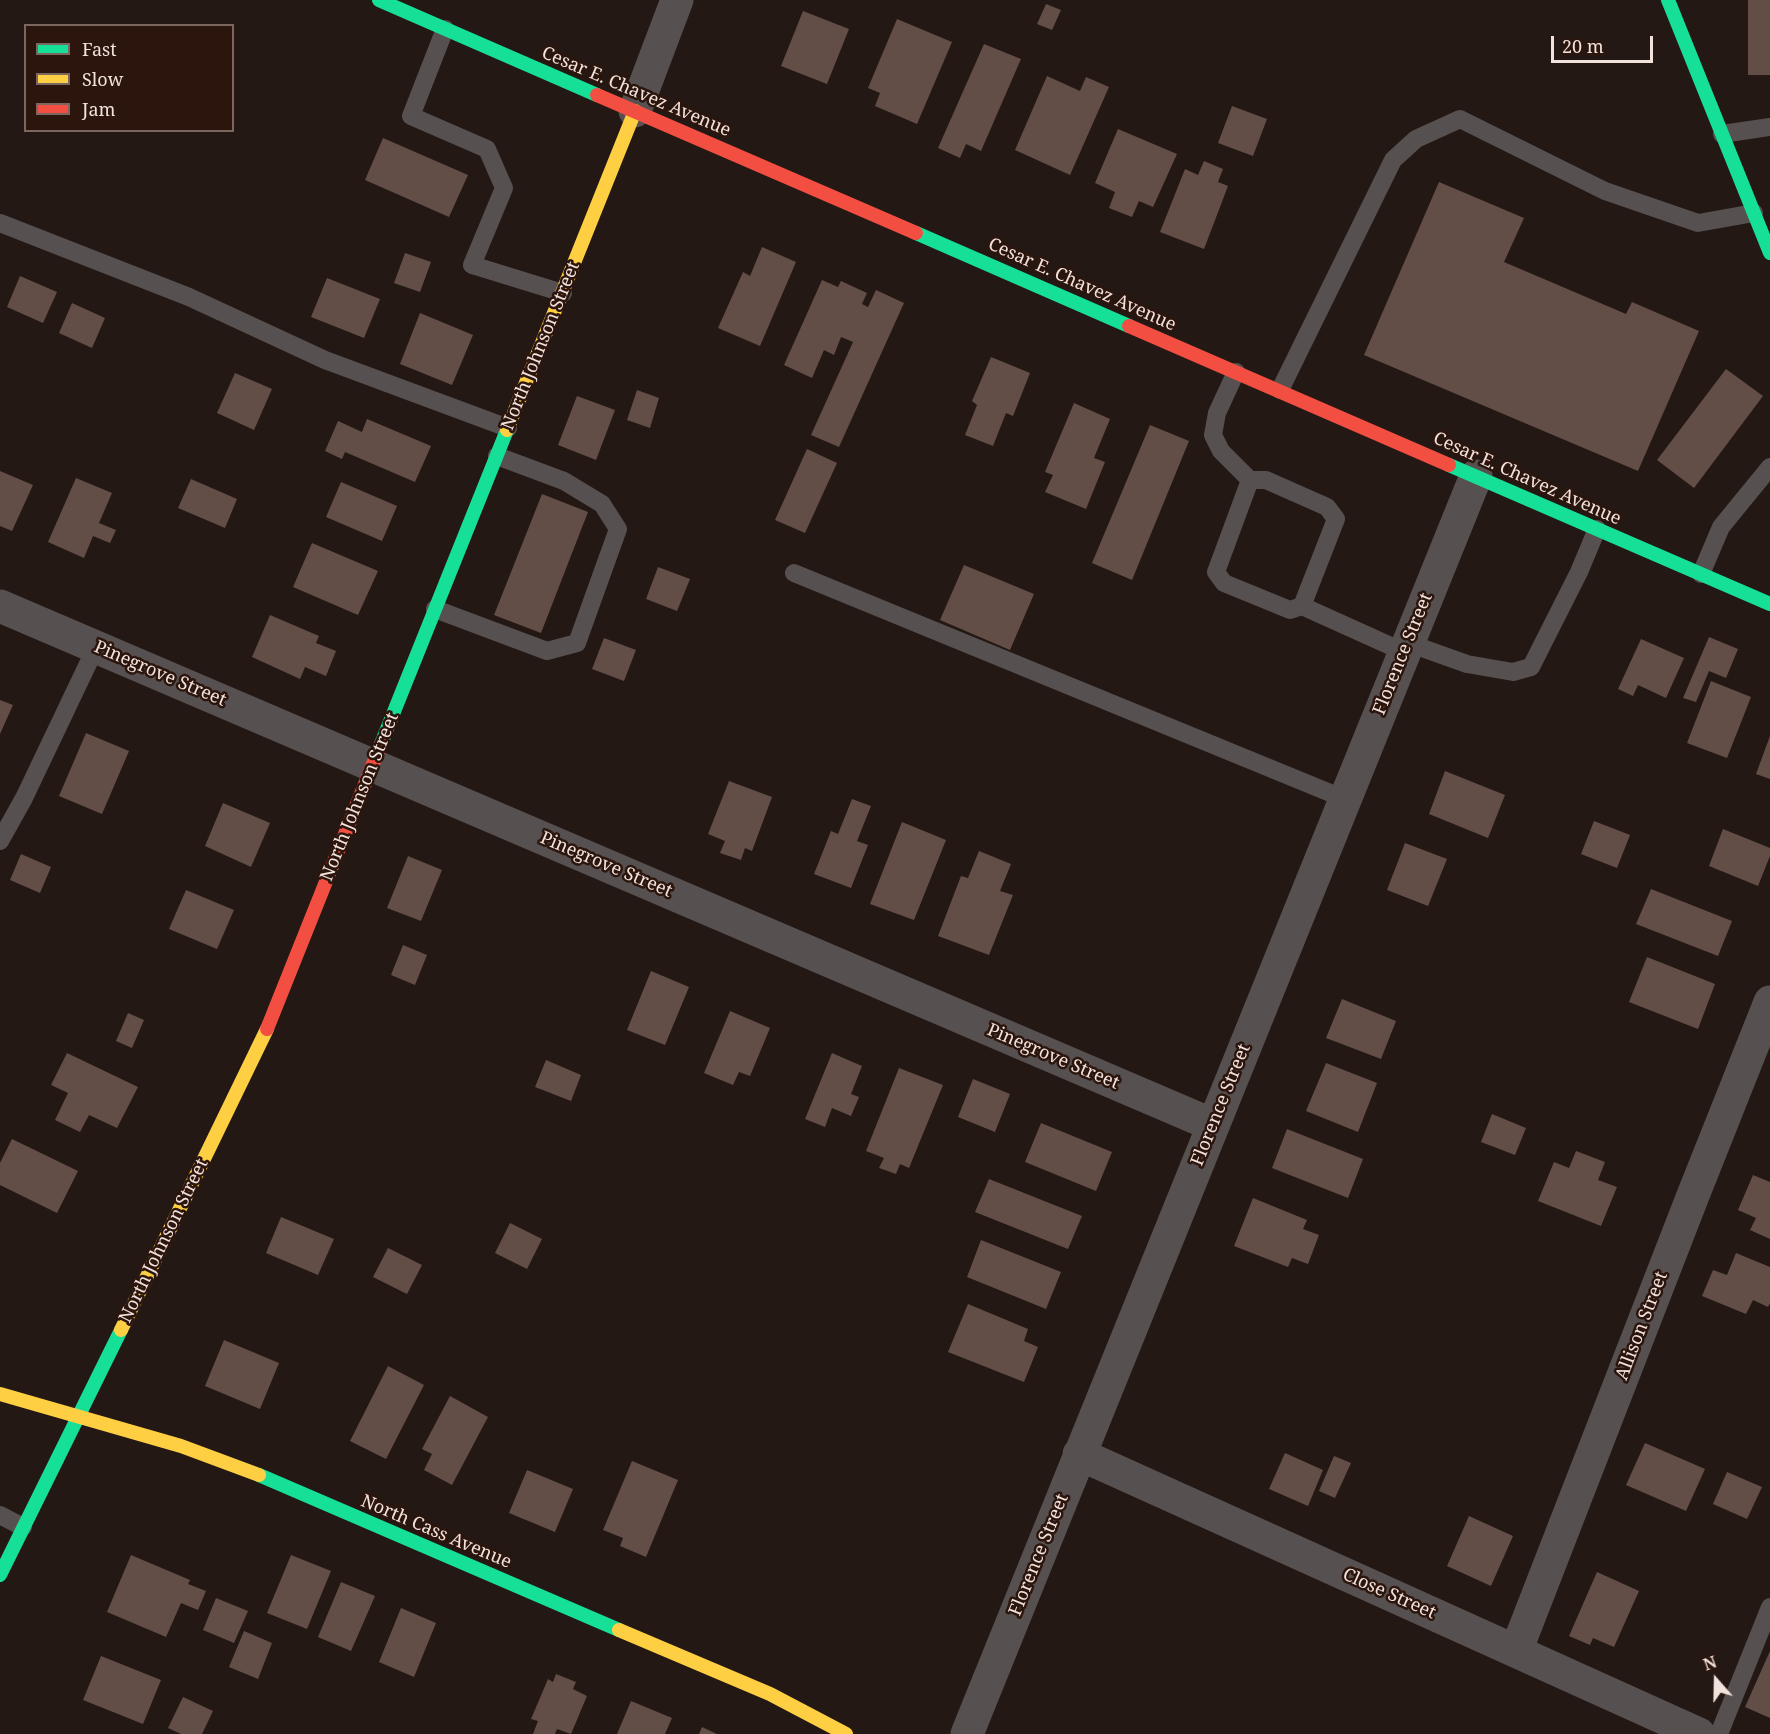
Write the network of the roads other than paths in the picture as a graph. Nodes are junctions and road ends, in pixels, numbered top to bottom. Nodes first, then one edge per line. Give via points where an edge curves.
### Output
1 (379, 0) edge
2 (677, 0) edge
3 (1668, 0) edge
4 (445, 29) junction
5 (635, 111) junction
6 (1770, 127) edge
7 (1722, 134) junction
8 (1754, 213) junction
9 (0, 223) edge
10 (1770, 253) edge
11 (563, 293) junction
12 (1236, 372) junction
13 (1280, 390) junction
14 (508, 428) junction
15 (497, 456) junction
16 (1770, 467) edge
17 (1476, 476) junction
18 (1250, 480) junction
19 (1597, 529) junction
20 (794, 573) dead end
21 (1701, 574) junction
22 (1770, 604) edge
23 (0, 606) edge
24 (1302, 606) junction
25 (435, 609) junction
26 (96, 647) junction
27 (1406, 648) junction
28 (373, 765) junction
29 (1345, 799) junction
30 (0, 841) edge
31 (1770, 1002) edge
32 (1213, 1125) junction
33 (0, 1394) edge
34 (79, 1416) junction
35 (1080, 1454) junction
36 (0, 1515) edge
37 (23, 1527) junction
38 (0, 1575) edge
39 (1770, 1607) edge
40 (1516, 1651) junction
41 (846, 1734) edge
42 (967, 1734) edge
43 (1699, 1734) edge
44 (1719, 1734) edge

1 - 4 main road, Cesar E. Chavez Avenue
2 - 5 street, North Johnson Street
3 - 7 main road
4 - 5 main road, Cesar E. Chavez Avenue
4 - 11 lane via 411,116 487,149 504,188 472,265
5 - 11 main road, North Johnson Street
5 - 12 main road, Cesar E. Chavez Avenue
6 - 7 lane
7 - 8 main road
8 - 10 main road
8 - 13 lane via 1698,223 1605,191 1460,119 1416,139 1393,160
9 - 14 lane via 189,297 325,360
11 - 14 main road, North Johnson Street
12 - 13 main road, Cesar E. Chavez Avenue
12 - 18 lane via 1217,413 1213,435 1221,452
13 - 17 main road, Cesar E. Chavez Avenue
14 - 15 main road, North Johnson Street
15 - 25 main road, North Johnson Street
15 - 25 lane via 564,482 602,504 618,529 577,643 547,651
16 - 21 lane via 1721,527
17 - 19 main road, Cesar E. Chavez Avenue
17 - 27 street, Florence Street
18 - 24 lane via 1266,480 1327,507 1336,519
18 - 24 lane via 1216,572 1224,583 1290,610
19 - 21 main road, Cesar E. Chavez Avenue
19 - 27 lane via 1531,667 1513,672
20 - 29 lane
21 - 22 main road, Cesar E. Chavez Avenue
23 - 26 street, Pinegrove Street
24 - 27 lane
25 - 28 main road, North Johnson Street
26 - 28 street, Pinegrove Street
26 - 30 lane
27 - 29 street, Florence Street
28 - 32 street, Pinegrove Street
28 - 34 main road, North Johnson Street via 264,1036
29 - 32 street, Florence Street
31 - 40 street, Allison Street
32 - 35 street, Florence Street
33 - 34 main road, North Cass Avenue
34 - 37 main road, North Johnson Street
34 - 41 main road, North Cass Avenue via 181,1446 254,1473 770,1694
35 - 40 street, Close Street
35 - 42 street, Florence Street
36 - 37 lane
37 - 38 main road, North Johnson Street
39 - 44 lane
40 - 43 street, Close Street

